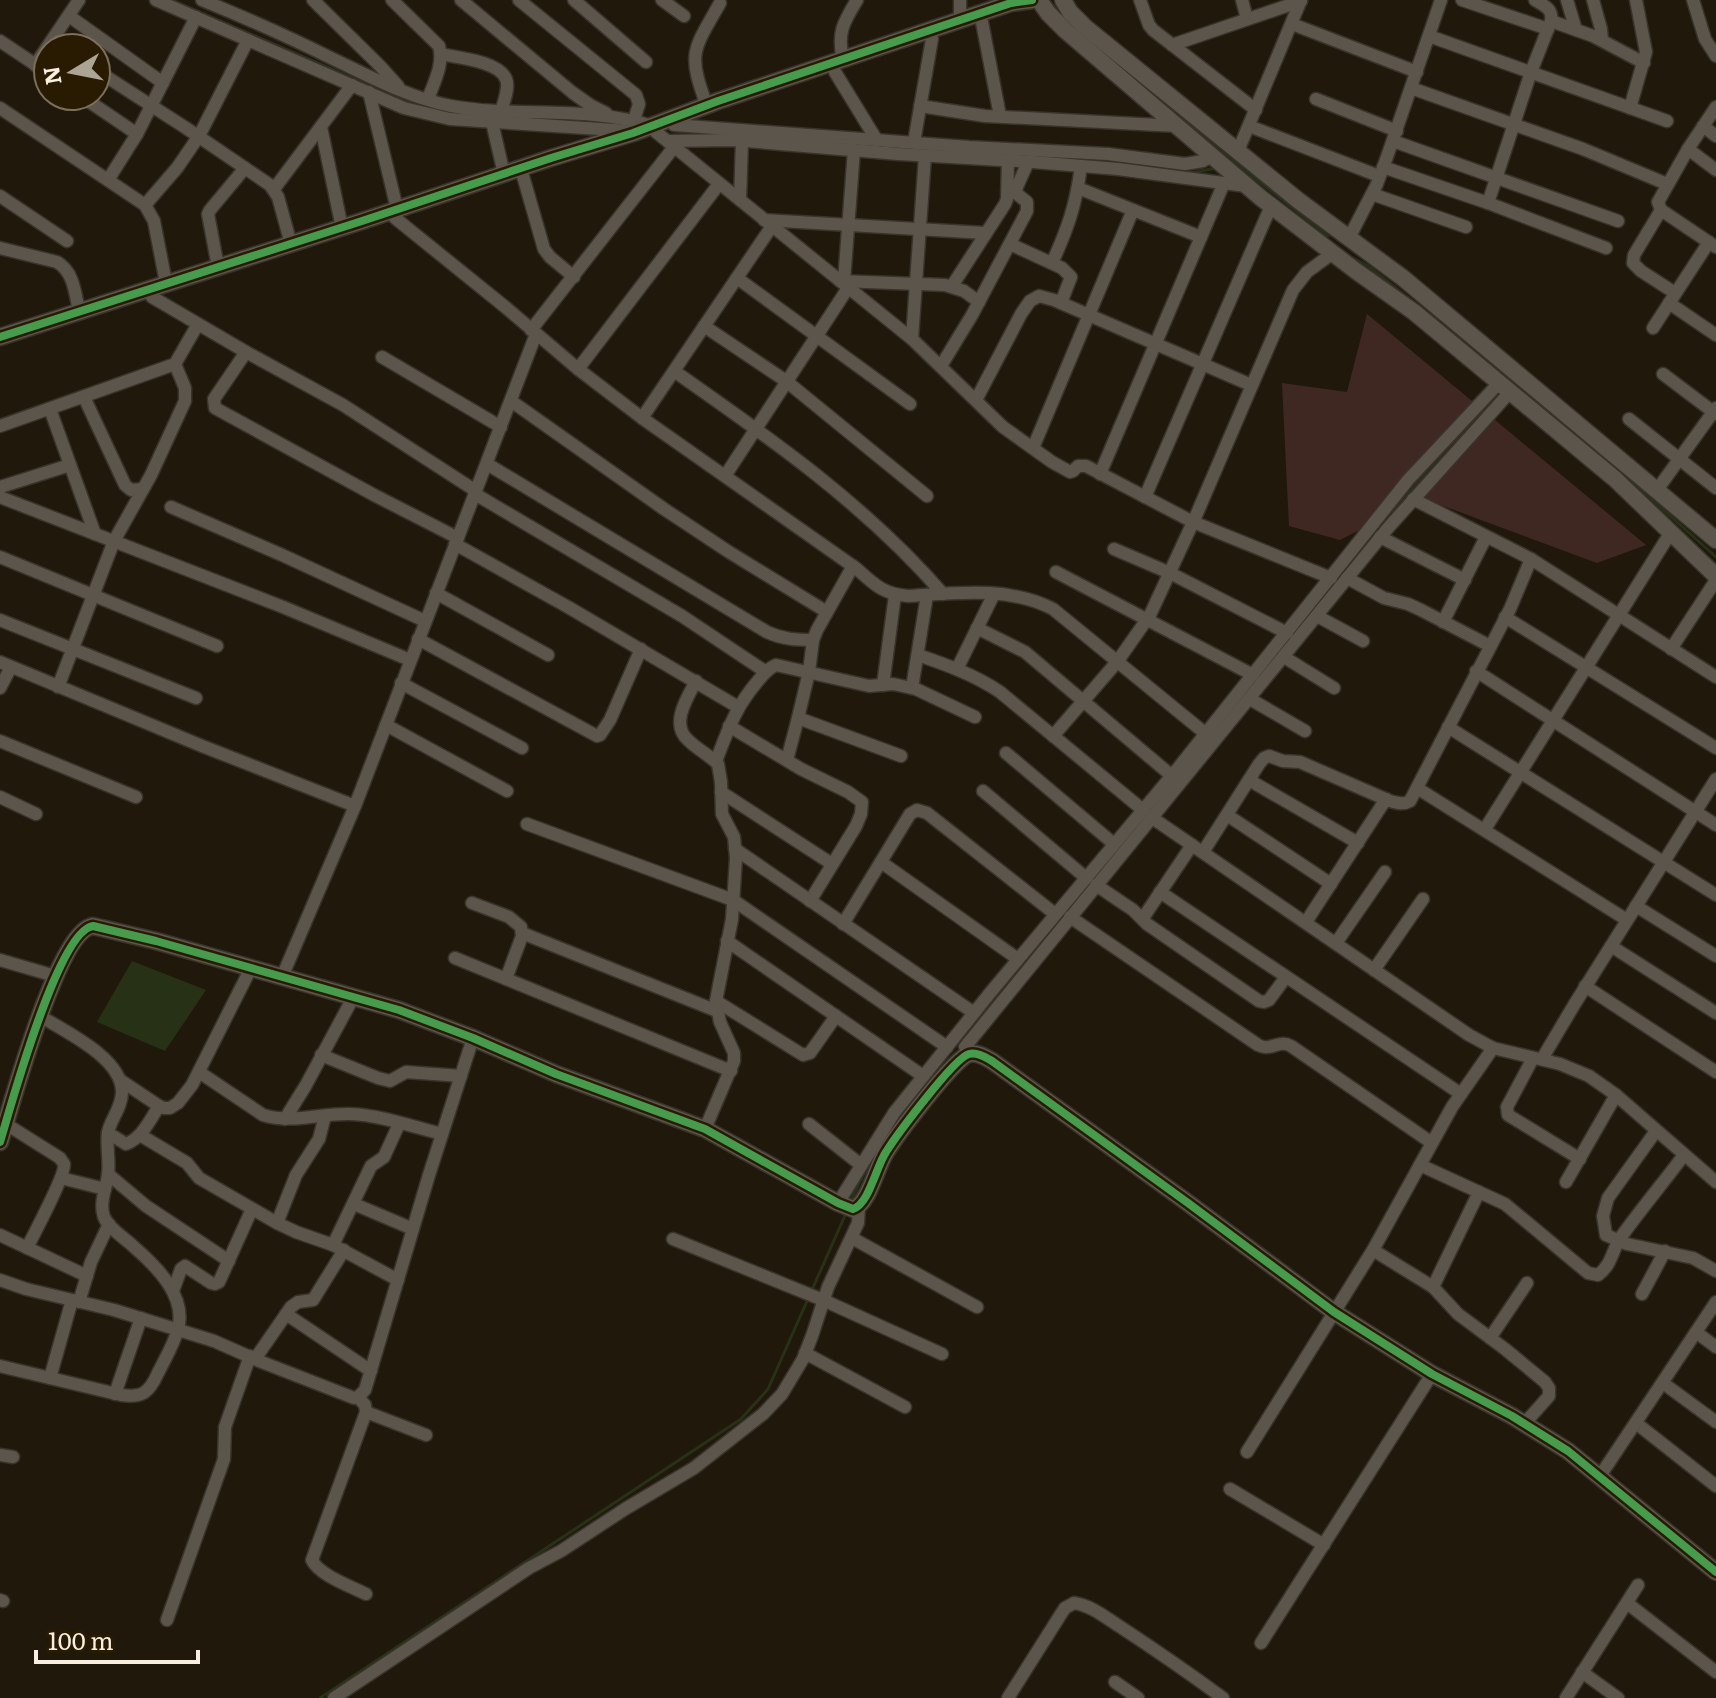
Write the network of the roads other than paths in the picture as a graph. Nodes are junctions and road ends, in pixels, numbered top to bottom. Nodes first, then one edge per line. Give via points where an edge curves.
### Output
1 (79, 0) edge
2 (156, 0) edge
3 (202, 0) edge
4 (313, 0) edge
5 (392, 0) edge
6 (461, 0) edge
7 (519, 0) edge
8 (574, 0) edge
9 (662, 0) edge
10 (857, 0) edge
11 (960, 0) edge
12 (1063, 0) edge
13 (1140, 0) edge
14 (1242, 0) edge
15 (1441, 0) edge
16 (1462, 0) edge
17 (1535, 0) edge
18 (1567, 0) edge
19 (1593, 0) edge
20 (1636, 0) edge
21 (1693, 0) edge
22 (1032, 1) edge
23 (1301, 1) edge
24 (720, 3) dead end
25 (69, 16) junction
26 (684, 16) dead end
27 (196, 17) junction
28 (1247, 19) junction
29 (960, 20) junction
30 (982, 22) junction
31 (1292, 24) junction
32 (1549, 25) junction
33 (1576, 30) junction
34 (62, 32) edge
35 (1429, 36) junction
36 (932, 39) junction
37 (248, 40) junction
38 (1602, 40) junction
39 (0, 41) edge
40 (1172, 45) junction
41 (441, 54) junction
42 (1716, 56) edge
43 (646, 62) dead end
44 (32, 63) edge
45 (1644, 63) junction
46 (839, 66) junction
47 (1417, 72) junction
48 (1531, 72) junction
49 (112, 80) edge
50 (163, 83) junction
51 (352, 85) junction
52 (1411, 88) junction
53 (400, 89) junction
54 (369, 92) junction
55 (428, 99) junction
56 (1316, 99) dead end
57 (151, 106) junction
58 (707, 106) junction
59 (920, 106) junction
60 (1716, 107) edge
61 (0, 108) edge
62 (1630, 108) junction
63 (1256, 110) junction
64 (105, 112) edge
65 (501, 112) junction
66 (612, 116) junction
67 (1000, 116) junction
68 (1667, 121) dead end
69 (492, 122) junction
70 (1514, 125) junction
71 (634, 126) junction
72 (1177, 126) junction
73 (1249, 126) junction
74 (1703, 126) junction
75 (321, 127) junction
76 (137, 134) junction
77 (665, 134) junction
78 (199, 136) junction
79 (1395, 136) junction
80 (1716, 136) edge
81 (876, 139) junction
82 (742, 141) junction
83 (914, 142) junction
84 (1688, 149) junction
85 (854, 150) junction
86 (1238, 151) junction
87 (925, 156) junction
88 (1212, 156) junction
89 (1008, 161) junction
90 (1028, 162) junction
91 (1081, 166) junction
92 (245, 168) junction
93 (1716, 170) edge
94 (1381, 172) junction
95 (504, 174) junction
96 (523, 176) junction
97 (1496, 177) junction
98 (108, 180) junction
99 (1224, 183) junction
100 (719, 184) junction
101 (1667, 184) junction
102 (1246, 186) junction
103 (1078, 188) junction
104 (274, 189) junction
105 (1372, 194) junction
106 (0, 196) edge
107 (740, 200) junction
108 (1488, 203) junction
109 (145, 205) junction
110 (1271, 206) junction
111 (1133, 210) junction
112 (1661, 210) junction
113 (396, 214) junction
114 (1618, 221) dead end
115 (768, 223) junction
116 (848, 224) junction
117 (1466, 227) dead end
118 (342, 228) junction
119 (919, 228) junction
120 (985, 233) junction
121 (1201, 237) junction
122 (1349, 238) junction
123 (67, 241) dead end
124 (291, 244) junction
125 (1010, 244) junction
126 (1712, 244) edge
127 (0, 248) edge
128 (1606, 248) dead end
129 (1333, 253) junction
130 (1052, 263) junction
131 (218, 267) junction
132 (574, 277) junction
133 (737, 278) junction
134 (166, 283) junction
135 (844, 283) junction
136 (916, 284) junction
137 (952, 286) junction
138 (152, 297) junction
139 (1672, 298) junction
140 (979, 302) junction
141 (1061, 303) junction
142 (79, 311) junction
143 (1089, 316) junction
144 (198, 324) junction
145 (704, 326) junction
146 (1653, 328) dead end
147 (533, 332) junction
148 (816, 335) junction
149 (1716, 335) edge
150 (0, 337) edge
151 (912, 339) junction
152 (1156, 344) junction
153 (0, 348) edge
154 (246, 352) junction
155 (382, 357) dead end
156 (175, 364) junction
157 (1203, 365) junction
158 (941, 366) junction
159 (578, 369) junction
160 (674, 371) junction
161 (1663, 374) dead end
162 (786, 381) junction
163 (1251, 385) junction
164 (1504, 387) junction
165 (84, 397) junction
166 (976, 400) junction
167 (511, 401) junction
168 (910, 404) dead end
169 (50, 409) junction
170 (1715, 411) edge
171 (642, 418) junction
172 (1629, 419) dead end
173 (0, 426) edge
174 (501, 427) junction
175 (756, 428) junction
176 (1033, 448) junction
177 (1679, 460) junction
178 (487, 464) junction
179 (70, 465) junction
180 (1100, 474) junction
181 (725, 476) junction
182 (0, 487) edge
183 (1716, 488) edge
184 (143, 489) junction
185 (1657, 490) junction
186 (476, 492) junction
187 (927, 496) dead end
188 (0, 497) edge
189 (1145, 497) junction
190 (1413, 499) junction
191 (171, 507) dead end
192 (1193, 522) junction
193 (1671, 532) junction
194 (95, 534) junction
195 (1380, 537) junction
196 (1486, 537) junction
197 (1716, 540) edge
198 (114, 541) junction
199 (457, 541) junction
200 (1114, 549) dead end
201 (0, 557) edge
202 (1531, 559) junction
203 (853, 566) junction
204 (1056, 572) dead end
205 (1170, 573) junction
206 (1331, 578) junction
207 (1347, 578) junction
208 (1716, 578) edge
209 (1465, 580) junction
210 (436, 593) junction
211 (94, 594) junction
212 (943, 594) junction
213 (994, 594) junction
214 (895, 595) junction
215 (927, 595) junction
216 (827, 612) junction
217 (1317, 616) junction
218 (1619, 616) junction
219 (1505, 617) junction
220 (0, 620) edge
221 (1147, 620) junction
222 (425, 621) junction
223 (1443, 622) junction
224 (977, 628) junction
225 (1287, 633) junction
226 (418, 639) junction
227 (813, 640) junction
228 (1363, 641) dead end
229 (217, 646) dead end
230 (1490, 646) junction
231 (73, 649) junction
232 (641, 649) junction
233 (1671, 649) junction
234 (548, 655) dead end
235 (918, 655) junction
236 (1284, 657) junction
237 (410, 660) junction
238 (1117, 662) junction
239 (5, 665) edge
240 (1586, 668) junction
241 (957, 669) junction
242 (1476, 671) junction
243 (766, 672) junction
244 (809, 672) junction
245 (1253, 675) junction
246 (1716, 677) edge
247 (696, 681) junction
248 (401, 683) junction
249 (883, 685) junction
250 (58, 687) junction
251 (0, 688) edge
252 (912, 688) junction
253 (1334, 688) dead end
254 (196, 698) dead end
255 (1250, 699) junction
256 (1084, 700) junction
257 (738, 707) junction
258 (975, 717) dead end
259 (798, 718) junction
260 (1554, 719) junction
261 (386, 725) junction
262 (729, 726) junction
263 (1448, 727) junction
264 (1305, 731) dead end
265 (1206, 734) junction
266 (1053, 736) junction
267 (0, 741) edge
268 (522, 748) dead end
269 (1716, 748) edge
270 (1006, 753) dead end
271 (901, 756) dead end
272 (787, 760) junction
273 (716, 761) junction
274 (1520, 773) junction
275 (1172, 776) junction
276 (1716, 779) edge
277 (1249, 780) junction
278 (1417, 788) junction
279 (507, 791) dead end
280 (983, 791) dead end
281 (721, 792) junction
282 (0, 797) edge
283 (136, 797) dead end
284 (1386, 799) junction
285 (355, 806) junction
286 (1695, 811) junction
287 (36, 814) dead end
288 (1147, 814) junction
289 (1227, 815) junction
290 (527, 824) dead end
291 (1716, 825) edge
292 (1485, 829) junction
293 (1358, 843) junction
294 (1114, 844) junction
295 (735, 849) junction
296 (1197, 849) junction
297 (881, 862) junction
298 (1663, 863) junction
299 (832, 864) junction
300 (1385, 872) dead end
301 (1091, 881) junction
302 (1331, 884) junction
303 (1160, 892) junction
304 (1716, 895) edge
305 (1423, 899) dead end
306 (733, 900) junction
307 (810, 901) junction
308 (472, 903) dead end
309 (1636, 906) junction
310 (1055, 914) junction
311 (1070, 917) junction
312 (1143, 918) junction
313 (1627, 920) junction
314 (1306, 922) junction
315 (843, 924) junction
316 (522, 933) junction
317 (727, 941) junction
318 (1336, 943) junction
319 (1611, 946) junction
320 (1716, 956) edge
321 (455, 958) dead end
322 (1018, 959) junction
323 (0, 960) edge
324 (251, 968) junction
325 (1374, 970) junction
326 (55, 976) junction
327 (282, 977) junction
328 (1286, 977) junction
329 (506, 979) junction
330 (1585, 986) junction
331 (354, 996) junction
332 (717, 1006) junction
333 (974, 1013) junction
334 (1716, 1013) edge
335 (40, 1016) junction
336 (836, 1016) junction
337 (473, 1038) junction
338 (960, 1045) junction
339 (1493, 1048) junction
340 (321, 1055) junction
341 (1538, 1058) junction
342 (731, 1071) junction
343 (199, 1072) junction
344 (1716, 1072) edge
345 (461, 1076) junction
346 (923, 1076) junction
347 (120, 1080) junction
348 (1461, 1094) junction
349 (1616, 1095) junction
350 (159, 1106) junction
351 (325, 1116) junction
352 (285, 1119) junction
353 (6, 1124) junction
354 (399, 1124) junction
355 (809, 1124) dead end
356 (705, 1129) junction
357 (1656, 1131) junction
358 (108, 1133) junction
359 (442, 1134) junction
360 (140, 1135) junction
361 (0, 1142) edge
362 (1432, 1143) junction
363 (1684, 1155) junction
364 (1580, 1159) junction
365 (861, 1165) junction
366 (1420, 1165) junction
367 (108, 1174) junction
368 (61, 1178) junction
369 (1566, 1182) dead end
370 (1716, 1182) edge
371 (105, 1189) junction
372 (1479, 1192) junction
373 (354, 1204) junction
374 (848, 1206) junction
375 (252, 1209) junction
376 (277, 1223) junction
377 (109, 1224) junction
378 (413, 1229) junction
379 (0, 1235) edge
380 (852, 1238) junction
381 (673, 1239) dead end
382 (1618, 1241) junction
383 (27, 1248) junction
384 (339, 1248) junction
385 (1373, 1250) junction
386 (1665, 1251) junction
387 (229, 1261) junction
388 (1716, 1271) edge
389 (87, 1276) junction
390 (0, 1280) edge
391 (398, 1280) junction
392 (1527, 1283) dead end
393 (1433, 1287) junction
394 (173, 1291) junction
395 (1642, 1294) dead end
396 (815, 1296) junction
397 (75, 1301) junction
398 (1716, 1302) edge
399 (977, 1307) dead end
400 (1334, 1312) junction
401 (286, 1314) junction
402 (141, 1318) junction
403 (178, 1329) junction
404 (1696, 1332) junction
405 (1490, 1338) junction
406 (1716, 1347) edge
407 (805, 1353) junction
408 (942, 1354) dead end
409 (252, 1358) junction
410 (0, 1366) edge
411 (371, 1371) junction
412 (1432, 1374) junction
413 (50, 1378) junction
414 (1663, 1383) junction
415 (115, 1394) junction
416 (358, 1397) junction
417 (905, 1407) dead end
418 (366, 1412) junction
419 (1716, 1422) edge
420 (1525, 1423) junction
421 (1636, 1423) junction
422 (426, 1435) dead end
423 (1247, 1452) dead end
424 (1600, 1476) junction
425 (1716, 1486) edge
426 (1230, 1489) dead end
427 (1324, 1545) junction
428 (1716, 1572) edge
429 (1638, 1585) dead end
430 (366, 1594) dead end
431 (1627, 1603) junction
432 (167, 1620) dead end
433 (1261, 1643) dead end
434 (1582, 1672) junction
435 (1716, 1672) edge
436 (1115, 1682) dead end
437 (334, 1698) edge
438 (1008, 1698) edge
439 (1138, 1698) edge
440 (1223, 1698) edge
441 (1566, 1698) edge
442 (1618, 1698) edge

1 - 25 street
2 - 27 street
3 - 53 street
4 - 53 street
5 - 41 street
6 - 66 street via 573,93
7 - 71 street via 636,95
8 - 43 street
9 - 26 street
10 - 46 street via 840,32
11 - 29 street
12 - 86 street via 1085,27
13 - 40 street via 1149,25
14 - 28 street
15 - 35 street
16 - 32 street
17 - 32 street via 1550,10
18 - 33 street
19 - 38 street
20 - 45 street via 1646,43
21 - 42 street
22 - 29 street
22 - 30 street
22 - 72 street
23 - 28 street
23 - 31 street
24 - 58 street via 695,51
25 - 34 street
25 - 50 street
27 - 37 street
27 - 50 street
28 - 40 street
29 - 46 street
30 - 36 street
30 - 67 street
31 - 47 street
31 - 63 street
32 - 33 street
32 - 48 street
33 - 38 street
35 - 47 street
35 - 48 street
36 - 46 street
36 - 59 street
37 - 51 street
37 - 78 street
38 - 45 street
39 - 44 street
40 - 63 street
41 - 55 street
41 - 65 street via 501,72 507,87
45 - 62 street
46 - 58 street
46 - 77 street
46 - 81 street
47 - 52 street
48 - 62 street
48 - 70 street
49 - 57 street
50 - 57 street
51 - 54 street
51 - 75 street
52 - 70 street
52 - 79 street
53 - 55 street
54 - 69 street via 426,114
54 - 113 street
55 - 65 street
56 - 79 street
57 - 76 street
57 - 78 street
58 - 77 street
59 - 67 street
59 - 83 street
60 - 74 street
61 - 98 street
62 - 68 street
63 - 73 street
64 - 76 street
65 - 66 street
66 - 71 street
67 - 72 street
69 - 71 street via 615,130
69 - 95 street
70 - 97 street
70 - 101 street
71 - 77 street
71 - 95 street
72 - 88 street
73 - 86 street
73 - 94 street
74 - 80 street
74 - 84 street
75 - 104 street
75 - 118 street
76 - 98 street
77 - 81 street
77 - 82 street
77 - 96 street
77 - 100 street
77 - 132 street
78 - 92 street
78 - 109 street
79 - 94 street
79 - 97 street
81 - 83 street
82 - 85 street
82 - 107 street
83 - 88 street via 1185,164
84 - 93 street
84 - 101 street
85 - 87 street
85 - 116 street
86 - 122 street
87 - 89 street
87 - 119 street
88 - 102 street
89 - 90 street
89 - 120 street via 1007,199
90 - 91 street
90 - 125 street via 1016,189 1027,202 1027,211
91 - 99 street
91 - 103 street
92 - 104 street
92 - 131 street via 208,214
94 - 105 street
94 - 108 street
95 - 113 street
96 - 113 street
96 - 132 street via 544,249
97 - 108 street
97 - 114 street
98 - 109 street
99 - 102 street
99 - 121 street
100 - 107 street
100 - 159 street
101 - 112 street via 1658,202
102 - 110 street
103 - 111 street
103 - 130 street
104 - 124 street
105 - 117 street
105 - 122 street
106 - 123 street
107 - 115 street
108 - 128 street
109 - 134 street via 154,221
110 - 129 street
110 - 157 street
111 - 121 street
111 - 143 street
112 - 126 street
112 - 139 street via 1633,263
113 - 118 street
113 - 138 street
113 - 147 street
115 - 116 street
115 - 133 street
115 - 135 street
116 - 119 street
116 - 135 street
118 - 124 street
119 - 120 street
119 - 136 street
120 - 137 street
121 - 152 street
122 - 185 street
124 - 131 street
125 - 130 street
125 - 140 street
126 - 139 street
127 - 142 street via 65,267
129 - 163 street via 1293,290
129 - 164 street
130 - 141 street via 1071,277
131 - 134 street
132 - 147 street
133 - 145 street
133 - 148 street
134 - 142 street
135 - 136 street
135 - 148 street
135 - 151 street
136 - 137 street
136 - 151 street
137 - 140 street
138 - 144 street
138 - 153 street
139 - 146 street
139 - 149 street
140 - 158 street
141 - 143 street
141 - 166 street via 1039,296 1030,301
142 - 150 street
143 - 152 street
143 - 176 street
144 - 154 street
144 - 156 street
145 - 160 street
145 - 162 street
147 - 159 street
147 - 167 street
148 - 162 street
148 - 168 street
151 - 158 street
152 - 157 street
152 - 180 street
154 - 186 street via 343,405
154 - 199 street via 214,399 215,408
155 - 174 street
156 - 165 street
156 - 184 street via 185,401
157 - 163 street
157 - 189 street
158 - 166 street
159 - 171 street
160 - 171 street
160 - 175 street
161 - 170 street
162 - 175 street
162 - 187 street
163 - 192 street
164 - 190 street
164 - 193 street
164 - 206 street via 1408,480
165 - 169 street
165 - 184 street via 125,485
166 - 176 street
167 - 174 street
167 - 216 street via 664,509
169 - 173 street
169 - 179 street
170 - 177 street
171 - 181 street
172 - 177 street
174 - 178 street
175 - 181 street
175 - 212 street via 823,479
176 - 180 street via 1065,470 1082,465
177 - 183 street
177 - 185 street
178 - 186 street
178 - 227 street via 767,632
179 - 182 street
179 - 194 street
180 - 189 street
181 - 203 street
184 - 198 street
185 - 197 street
186 - 199 street
186 - 243 street
188 - 194 street
189 - 192 street
190 - 195 street
190 - 196 street
191 - 222 street
192 - 205 street
192 - 206 street
193 - 208 street
193 - 218 street
194 - 198 street
195 - 207 street
195 - 209 street
196 - 202 street
196 - 209 street
198 - 211 street
198 - 237 street
199 - 210 street
199 - 232 street
200 - 205 street
201 - 211 street
202 - 218 street
202 - 219 street
203 - 214 street via 881,591
203 - 216 street
204 - 221 street
205 - 221 street
205 - 225 street
206 - 225 street
207 - 217 street
207 - 223 street
208 - 233 street
209 - 223 street
210 - 222 street
210 - 234 street
211 - 229 street
211 - 231 street
212 - 213 street
212 - 215 street
213 - 224 street
213 - 238 street via 1053,609
214 - 215 street
214 - 249 street
215 - 235 street
216 - 227 street
217 - 228 street
217 - 236 street
218 - 233 street
218 - 240 street
219 - 230 street
219 - 240 street
220 - 231 street
221 - 238 street
221 - 245 street
222 - 226 street
223 - 230 street
224 - 241 street
224 - 256 street via 1025,652
225 - 245 street
226 - 232 street via 597,736 610,720
226 - 237 street
227 - 244 street
230 - 242 street
231 - 250 street
231 - 254 street
232 - 247 street
233 - 246 street
235 - 241 street
235 - 252 street
236 - 253 street
236 - 255 street
237 - 248 street
238 - 256 street
238 - 265 street
239 - 250 street
239 - 251 street
240 - 260 street
240 - 269 street
241 - 266 street via 1000,692
242 - 260 street
242 - 263 street
243 - 244 street via 776,665
243 - 257 street
244 - 249 street
244 - 259 street
245 - 265 street
247 - 257 street
247 - 273 street via 685,702 682,734
248 - 261 street
248 - 268 street
249 - 252 street
250 - 285 street
252 - 258 street
255 - 264 street
255 - 288 street
256 - 266 street
256 - 275 street
257 - 262 street
259 - 271 street
259 - 272 street
260 - 274 street
260 - 286 street
261 - 279 street
261 - 285 street
262 - 272 street
262 - 273 street
263 - 274 street
263 - 278 street
265 - 275 street
266 - 288 street
267 - 283 street
270 - 294 street
272 - 299 street via 862,802 861,814
273 - 281 street
274 - 292 street
274 - 298 street
275 - 288 street
276 - 286 street
277 - 284 street via 1269,756 1300,762
277 - 289 street
277 - 293 street
278 - 284 street via 1405,804
278 - 292 street
280 - 301 street
281 - 295 street via 722,814
281 - 299 street
282 - 287 street
284 - 293 street
285 - 327 street
286 - 291 street
286 - 298 street
288 - 294 street
288 - 296 street
288 - 301 street
289 - 296 street
289 - 302 street
290 - 306 street
292 - 313 street
293 - 302 street
294 - 301 street
295 - 306 street
295 - 307 street
296 - 303 street
296 - 314 street
297 - 310 street via 910,814 922,811
297 - 315 street
297 - 322 street
298 - 304 street
298 - 309 street
299 - 307 street
300 - 318 street
301 - 310 street
301 - 311 street
301 - 312 street
302 - 314 street
303 - 312 street
303 - 328 street
305 - 325 street
306 - 317 street
306 - 338 street
307 - 315 street
308 - 316 street via 513,919
309 - 313 street
309 - 320 street
310 - 322 street
311 - 338 street
311 - 362 street via 1258,1045 1291,1046
312 - 328 street via 1259,1001 1269,1000
313 - 319 street
314 - 318 street
315 - 333 street
316 - 329 street
316 - 332 street
317 - 332 street
317 - 336 street
318 - 325 street
319 - 330 street
319 - 334 street
321 - 329 street
322 - 333 street
323 - 326 street
324 - 326 street via 87,926
324 - 327 street
324 - 343 street
325 - 339 street
326 - 335 street
327 - 331 street
328 - 348 street
329 - 342 street
330 - 341 street
330 - 344 street
331 - 337 street
331 - 340 street
332 - 336 street via 803,1055 810,1053
332 - 342 street via 734,1053
333 - 338 street
335 - 347 street via 101,1056
335 - 353 street
336 - 346 street
337 - 345 street
337 - 356 street
338 - 346 street
338 - 374 street via 961,1058 886,1152 863,1204
338 - 400 street via 992,1061
339 - 341 street
339 - 348 street
340 - 345 street via 390,1081 406,1072
340 - 352 street
341 - 349 street via 1589,1076
341 - 364 street via 1507,1107 1508,1115
342 - 356 street
343 - 350 street via 178,1103
343 - 352 street via 263,1115
345 - 359 street
346 - 365 street
347 - 350 street
347 - 358 street via 122,1094
348 - 362 street
349 - 357 street
349 - 364 street
350 - 360 street
351 - 352 street
351 - 354 street via 365,1115
351 - 376 street
353 - 361 street
353 - 368 street via 60,1158
354 - 359 street
354 - 373 street
355 - 365 street
356 - 374 street
357 - 363 street
357 - 382 street via 1605,1206 1604,1231
358 - 360 street via 126,1144
358 - 367 street
359 - 378 street
360 - 375 street
362 - 366 street
363 - 370 street
363 - 382 street
364 - 369 street
365 - 374 street
366 - 372 street
366 - 385 street
367 - 371 street
367 - 387 street
368 - 371 street
368 - 383 street
371 - 377 street via 103,1211
372 - 382 street via 1505,1204 1588,1273 1603,1271
372 - 393 street
373 - 378 street
373 - 384 street
374 - 380 street via 858,1223
375 - 376 street
375 - 387 street
376 - 384 street
377 - 389 street
377 - 394 street
378 - 391 street
379 - 383 street
380 - 396 street
380 - 399 street
381 - 396 street
382 - 386 street
383 - 389 street
384 - 391 street
384 - 401 street via 313,1300 294,1304
385 - 393 street
385 - 400 street
386 - 388 street
386 - 395 street
387 - 394 street via 215,1284 182,1266
389 - 397 street
390 - 397 street
391 - 411 street
392 - 405 street
393 - 405 street
394 - 403 street
396 - 407 street
396 - 408 street
397 - 402 street
397 - 413 street
398 - 404 street
400 - 412 street
400 - 423 street
401 - 409 street
401 - 411 street
402 - 403 street
402 - 415 street
403 - 409 street
403 - 415 street via 147,1391 133,1397
404 - 406 street
404 - 414 street
405 - 420 street via 1549,1388 1549,1396
407 - 417 street
407 - 437 street via 773,1404 694,1468 529,1568
409 - 416 street
409 - 432 street via 225,1427 224,1459
410 - 413 street
411 - 416 street
412 - 420 street
412 - 427 street
413 - 415 street
414 - 419 street
414 - 421 street
416 - 418 street
418 - 422 street
418 - 430 street via 312,1564
420 - 424 street
421 - 424 street
421 - 425 street
424 - 428 street
426 - 427 street
427 - 433 street
429 - 431 street
431 - 434 street
431 - 435 street
434 - 441 street
434 - 442 street
436 - 439 street
438 - 440 street via 1061,1614 1078,1603

